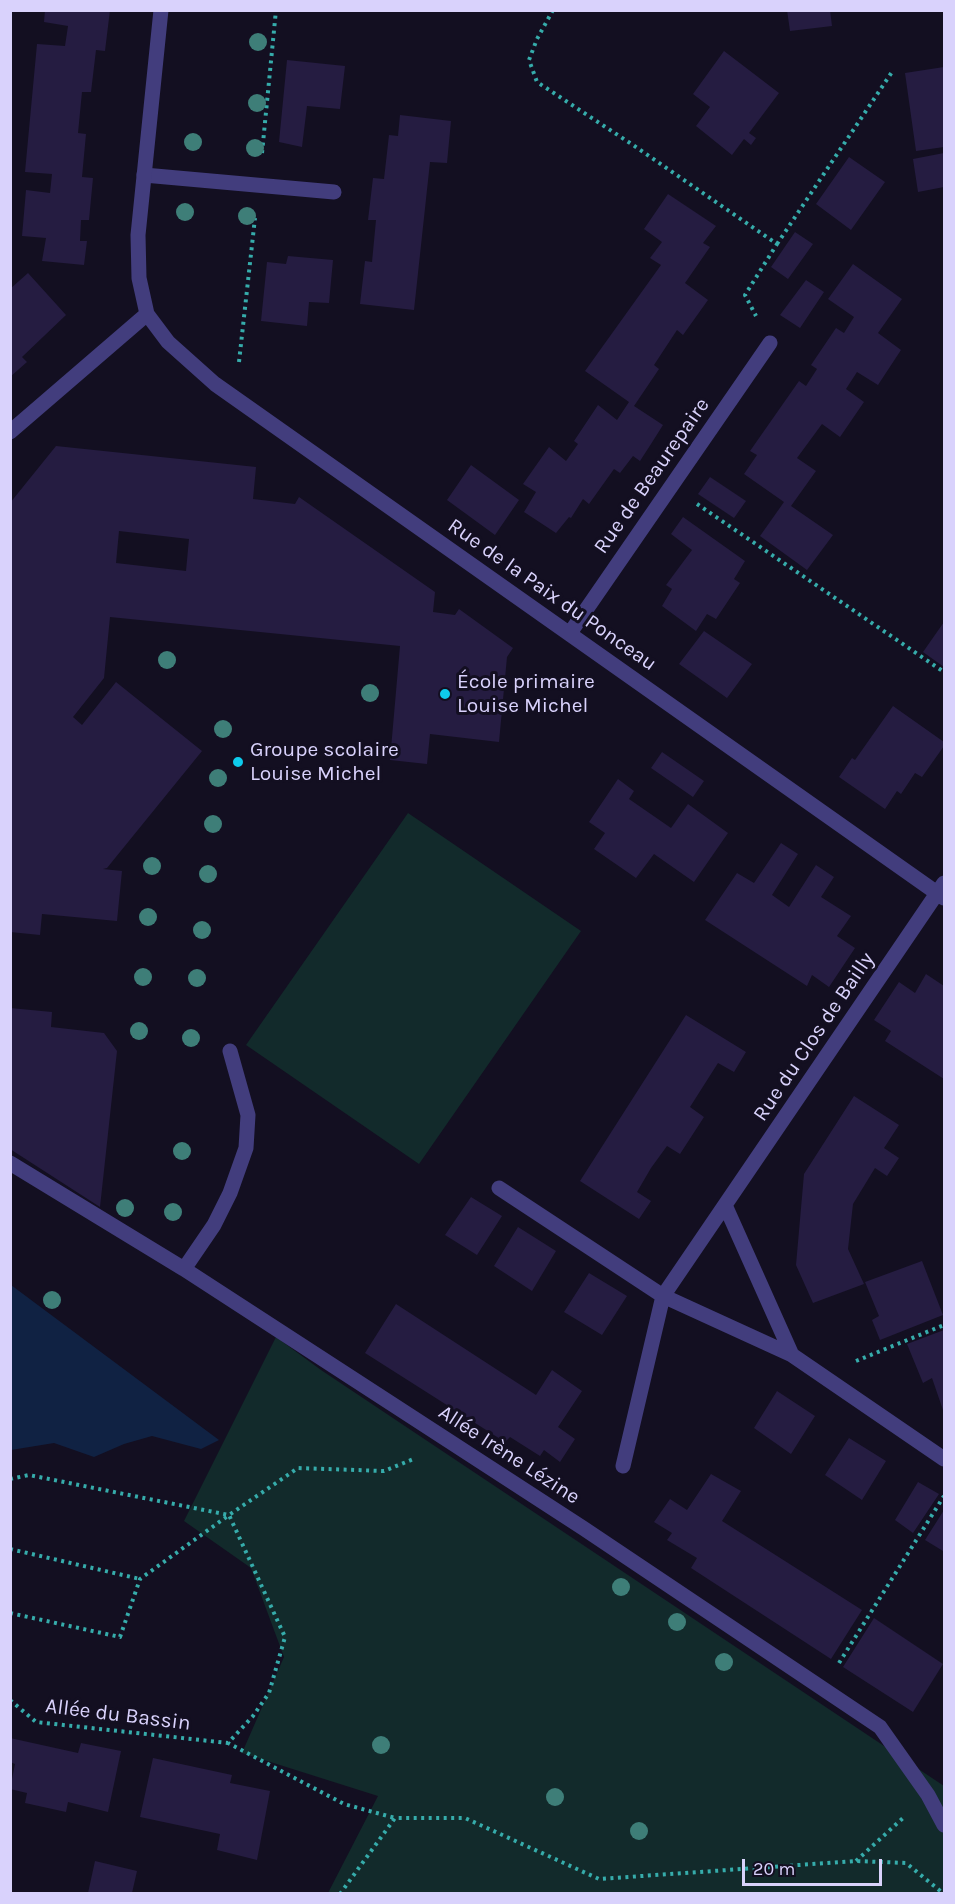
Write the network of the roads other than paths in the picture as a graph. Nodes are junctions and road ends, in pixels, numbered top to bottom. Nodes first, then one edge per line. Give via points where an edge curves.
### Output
1 (161, 10) edge
2 (144, 175) junction
3 (334, 192) dead end
4 (147, 314) junction
5 (770, 343) road end
6 (10, 432) edge
7 (570, 633) junction
8 (942, 892) edge
9 (230, 1051) dead end
10 (10, 1163) edge
11 (499, 1188) dead end
12 (725, 1205) junction
13 (184, 1269) junction
14 (663, 1296) junction
15 (792, 1355) junction
16 (945, 1459) edge
17 (623, 1466) dead end
18 (945, 1825) edge

1 - 2 street
2 - 3 street
2 - 4 street via 138,235 139,278
4 - 6 street
4 - 7 street, Rue de la Paix du Ponceau via 168,342 215,384
5 - 7 street, Rue de Beaurepaire
7 - 8 street, Rue de la Paix du Ponceau
8 - 12 street, Rue du Clos de Bailly
9 - 13 street via 248,1114 246,1148 225,1204
10 - 13 street, Allée Irène Lézine
11 - 14 street
12 - 14 street, Rue du Clos de Bailly
12 - 15 street
13 - 18 street, Allée Irène Lézine via 880,1727
14 - 15 street
14 - 17 street, Rue du Clos de Bailly
15 - 16 street

